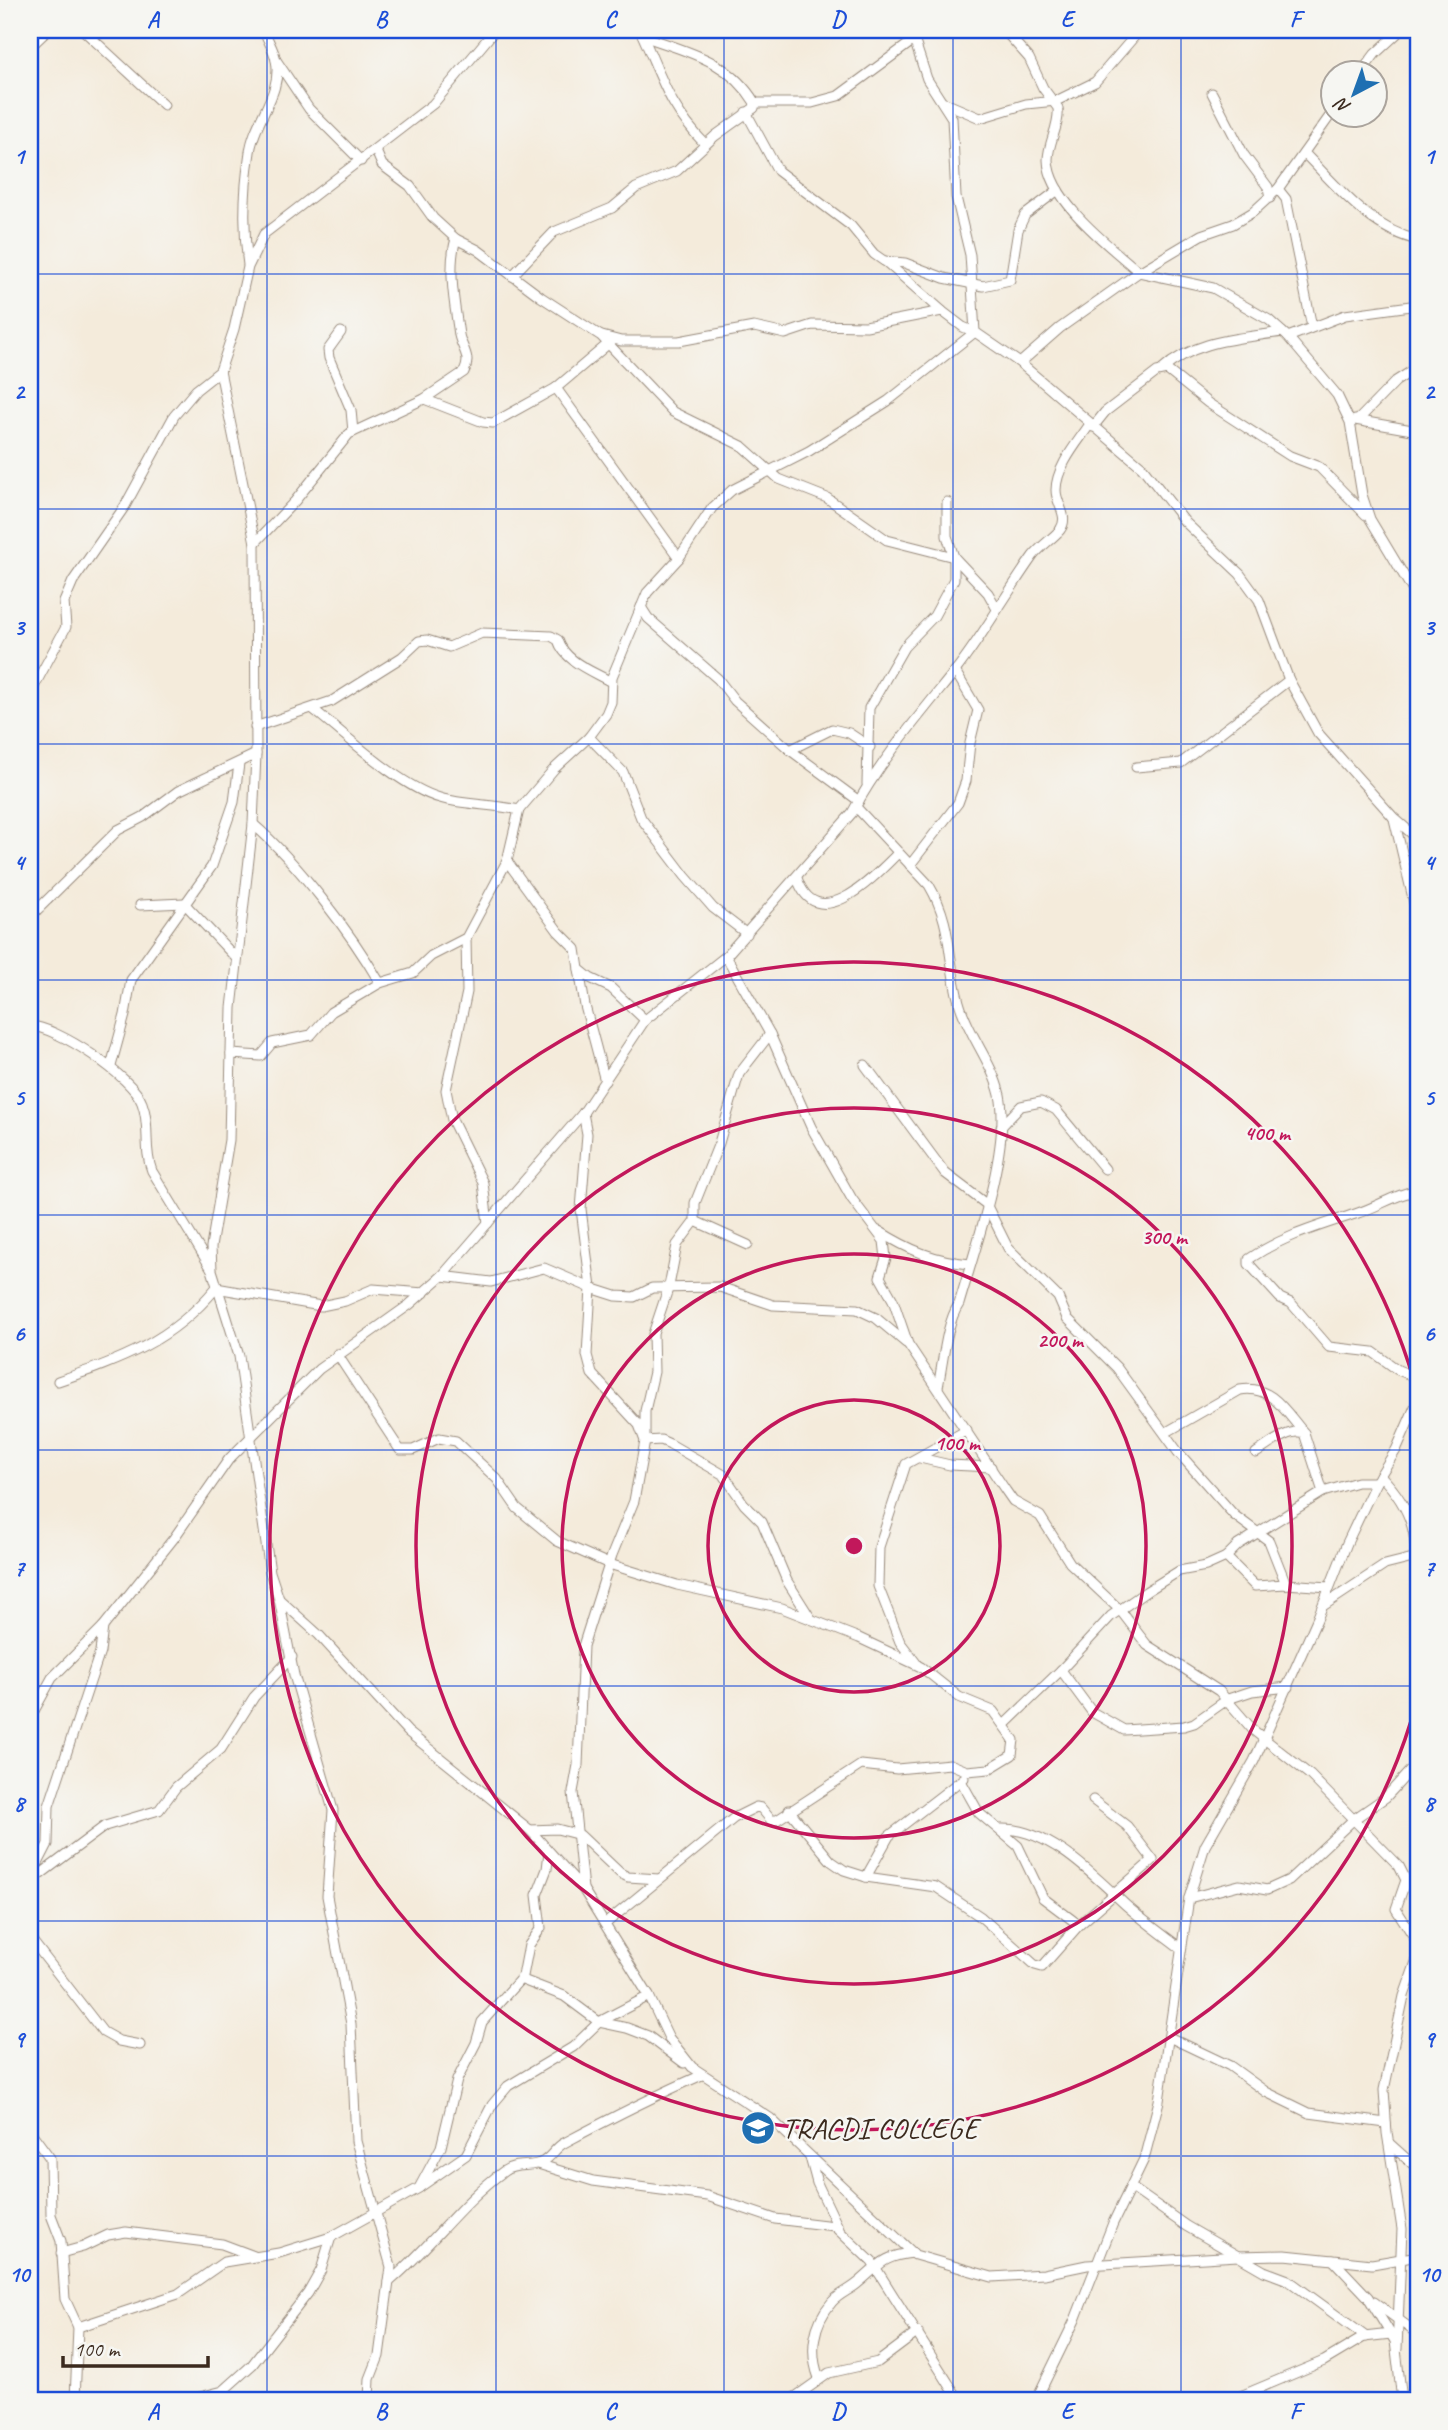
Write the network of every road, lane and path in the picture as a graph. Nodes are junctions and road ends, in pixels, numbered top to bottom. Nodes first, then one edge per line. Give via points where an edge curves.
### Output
1 (48, 30) edge
2 (83, 30) edge
3 (264, 30) edge
4 (495, 30) edge
5 (911, 30) edge
6 (1004, 30) edge
7 (1140, 30) edge
8 (1401, 30) edge
9 (642, 33) edge
10 (914, 40) junction
11 (30, 47) edge
12 (276, 60) junction
13 (1371, 60) edge
14 (1212, 93) dead end
15 (1056, 102) junction
16 (755, 103) junction
17 (945, 103) junction
18 (164, 105) dead end
19 (746, 112) junction
20 (1320, 130) edge
21 (705, 144) junction
22 (376, 151) junction
23 (1304, 153) junction
24 (361, 161) junction
25 (1278, 189) junction
26 (1058, 190) junction
27 (1270, 198) junction
28 (456, 239) junction
29 (1418, 240) edge
30 (884, 261) junction
31 (248, 267) junction
32 (1139, 272) junction
33 (512, 276) junction
34 (971, 282) junction
35 (1417, 305) edge
36 (942, 311) junction
37 (1418, 321) edge
38 (1312, 327) junction
39 (341, 332) dead end
40 (975, 332) junction
41 (1285, 335) junction
42 (605, 340) junction
43 (1020, 363) junction
44 (1418, 367) edge
45 (1162, 370) junction
46 (220, 371) junction
47 (556, 388) junction
48 (424, 399) junction
49 (1354, 420) junction
50 (1091, 426) junction
51 (1418, 431) edge
52 (353, 432) junction
53 (771, 470) junction
54 (947, 502) dead end
55 (1370, 519) junction
56 (256, 542) junction
57 (954, 557) junction
58 (679, 558) junction
59 (1418, 599) edge
60 (641, 607) junction
61 (997, 610) junction
62 (955, 671) junction
63 (1289, 680) junction
64 (611, 682) junction
65 (30, 694) edge
66 (313, 709) junction
67 (256, 727) junction
68 (589, 737) junction
69 (870, 747) junction
70 (790, 750) junction
71 (256, 754) junction
72 (239, 764) junction
73 (1136, 766) dead end
74 (867, 785) junction
75 (857, 804) junction
76 (519, 810) junction
77 (1394, 818) junction
78 (253, 824) junction
79 (1418, 839) edge
80 (897, 854) junction
81 (507, 861) junction
82 (910, 865) junction
83 (797, 878) junction
84 (184, 903) junction
85 (140, 905) dead end
86 (30, 917) edge
87 (1418, 919) edge
88 (747, 934) junction
89 (466, 938) junction
90 (726, 956) junction
91 (237, 959) junction
92 (579, 969) junction
93 (380, 983) junction
94 (645, 1020) junction
95 (30, 1026) edge
96 (770, 1034) junction
97 (231, 1054) junction
98 (865, 1065) dead end
99 (111, 1066) junction
100 (605, 1081) junction
101 (583, 1113) junction
102 (1000, 1127) junction
103 (1105, 1169) dead end
104 (1418, 1190) edge
105 (986, 1204) junction
106 (695, 1221) junction
107 (488, 1223) junction
108 (878, 1230) junction
109 (748, 1245) dead end
110 (970, 1265) junction
111 (212, 1270) junction
112 (442, 1276) junction
113 (669, 1286) junction
114 (216, 1288) junction
115 (591, 1288) junction
116 (425, 1293) junction
117 (908, 1344) junction
118 (337, 1354) junction
119 (1418, 1378) edge
120 (58, 1381) dead end
121 (938, 1387) junction
122 (1418, 1400) edge
123 (967, 1430) junction
124 (1165, 1433) junction
125 (1304, 1433) junction
126 (252, 1436) junction
127 (645, 1441) junction
128 (1256, 1453) dead end
129 (920, 1458) junction
130 (991, 1467) junction
131 (1378, 1478) junction
132 (1322, 1492) junction
133 (1415, 1518) edge
134 (1259, 1532) junction
135 (1417, 1556) edge
136 (1226, 1558) junction
137 (608, 1564) junction
138 (1286, 1584) junction
139 (1329, 1587) junction
140 (279, 1599) junction
141 (1323, 1606) junction
142 (1120, 1610) junction
143 (812, 1621) junction
144 (103, 1627) junction
145 (1418, 1632) edge
146 (292, 1657) junction
147 (917, 1665) junction
148 (1061, 1670) junction
149 (1288, 1687) junction
150 (1228, 1699) junction
151 (30, 1718) edge
152 (1005, 1724) junction
153 (1263, 1739) junction
154 (1418, 1762) edge
155 (967, 1771) junction
156 (961, 1781) junction
157 (1093, 1800) dead end
158 (789, 1810) junction
159 (1354, 1819) junction
160 (1001, 1829) junction
161 (530, 1830) junction
162 (580, 1835) junction
163 (548, 1852) junction
164 (866, 1877) junction
165 (659, 1879) junction
166 (30, 1881) edge
167 (583, 1889) junction
168 (1116, 1895) junction
169 (1189, 1898) junction
170 (605, 1924) junction
171 (1079, 1925) junction
172 (30, 1938) edge
173 (1418, 1942) edge
174 (1180, 1947) junction
175 (1418, 1956) edge
176 (520, 1979) junction
177 (649, 1996) junction
178 (599, 2022) junction
179 (1169, 2037) junction
180 (140, 2045) dead end
181 (692, 2067) junction
182 (702, 2075) junction
183 (1386, 2123) junction
184 (30, 2132) edge
185 (1389, 2143) junction
186 (810, 2156) junction
187 (538, 2164) junction
188 (1418, 2169) edge
189 (419, 2188) junction
190 (1132, 2188) junction
191 (377, 2211) junction
192 (839, 2229) junction
193 (331, 2237) junction
194 (61, 2253) junction
195 (913, 2253) junction
196 (254, 2256) junction
197 (1238, 2256) junction
198 (1418, 2256) edge
199 (1401, 2258) junction
200 (1334, 2260) junction
201 (874, 2265) junction
202 (1096, 2265) junction
203 (389, 2282) junction
204 (1368, 2297) junction
205 (1400, 2322) junction
206 (78, 2328) junction
207 (918, 2332) junction
208 (1391, 2334) junction
209 (1418, 2334) edge
210 (1366, 2337) junction
211 (1397, 2349) junction
212 (820, 2378) junction
213 (75, 2400) edge
214 (188, 2400) edge
215 (369, 2400) edge
216 (791, 2400) edge
217 (959, 2400) edge
218 (1036, 2400) edge
219 (1231, 2400) edge
220 (1402, 2400) edge

1 - 11 street
2 - 18 street
3 - 12 street
4 - 22 street via 433,103
5 - 10 street
6 - 15 street via 1029,58 1043,88
7 - 15 street via 1095,82
8 - 13 street
9 - 16 street via 706,56 735,76
9 - 21 street via 664,90 683,122
10 - 16 street via 838,96 812,103
10 - 17 street via 927,79
12 - 24 street via 309,109
12 - 31 street via 273,94 250,151
14 - 27 street via 1244,155 1268,187
15 - 17 street via 1026,104 980,118
15 - 26 street via 1058,120 1048,164
16 - 19 street
17 - 34 street via 953,124 956,197 969,247
19 - 21 street
19 - 30 street via 778,171 822,201
20 - 23 street
21 - 33 street via 677,171 636,188 612,208 554,232
22 - 24 street
22 - 28 street via 382,165 410,186 433,218
23 - 25 street
23 - 29 street via 1363,211 1387,229
24 - 31 street via 272,226
25 - 27 street
25 - 38 street via 1286,199
26 - 32 street via 1098,236
26 - 34 street via 1025,215 1010,279 986,285
27 - 32 street via 1244,219 1201,235
28 - 33 street
28 - 48 street via 453,286 467,366 456,379
30 - 34 street
30 - 36 street
31 - 46 street
32 - 41 street via 1213,288
32 - 43 street via 1060,328
33 - 42 street
34 - 40 street
35 - 37 street
35 - 38 street via 1345,315
36 - 40 street
36 - 42 street via 866,326 812,325 785,334 754,327 678,341
38 - 41 street
39 - 52 street via 328,349 329,358 351,410
40 - 43 street
40 - 53 street via 888,401
41 - 45 street via 1216,340
41 - 49 street
42 - 47 street
42 - 53 street via 673,412 742,446
43 - 50 street
44 - 49 street via 1404,373
45 - 50 street
45 - 55 street via 1290,456 1319,467
46 - 56 street
46 - 65 street via 174,416 125,506 73,581 64,601 63,635
47 - 48 street via 493,423
47 - 58 street
48 - 52 street
49 - 51 street
49 - 55 street via 1363,501
50 - 61 street via 1069,455 1056,488 1065,517 1062,528 1033,557
50 - 63 street via 1142,467 1185,522 1251,587
52 - 56 street
53 - 57 street via 779,479 827,498 887,540
53 - 58 street via 732,490 712,508
54 - 57 street via 947,536
55 - 59 street
56 - 67 street
57 - 61 street via 988,593
57 - 69 street via 954,579 947,595 904,647 869,708
58 - 60 street via 647,593
60 - 64 street
60 - 70 street
61 - 62 street
62 - 74 street
62 - 82 street via 978,709 966,781 958,803
63 - 73 street via 1181,763
63 - 77 street via 1318,733
64 - 66 street via 570,658 551,636 482,633 449,647 419,641 402,657
64 - 68 street via 609,708
66 - 67 street
66 - 76 street via 416,790 442,799
67 - 71 street
68 - 76 street
68 - 88 street via 622,772 641,818 685,876 713,908
69 - 70 street via 849,733 832,729
69 - 74 street
70 - 75 street
71 - 72 street
71 - 78 street
72 - 84 street via 236,794 215,859
72 - 86 street via 178,792 118,830
74 - 75 street
75 - 80 street
75 - 83 street
76 - 81 street
77 - 79 street
77 - 87 street
78 - 91 street
78 - 93 street via 295,866
80 - 82 street
80 - 83 street via 867,883 831,904 803,894
81 - 89 street
81 - 92 street via 576,949
82 - 102 street via 929,885 945,918 960,1006 1001,1097
83 - 88 street
84 - 85 street
84 - 91 street
84 - 99 street via 131,979
88 - 90 street
89 - 93 street via 431,956 413,973
89 - 107 street via 467,992 446,1090 452,1120 483,1183
90 - 94 street
90 - 96 street
91 - 97 street
92 - 94 street via 611,988
92 - 100 street
93 - 97 street via 331,1012 311,1035 272,1043 261,1056
94 - 100 street
95 - 99 street
96 - 106 street via 739,1074 695,1203
96 - 108 street via 811,1127 852,1199
97 - 111 street via 229,1140 211,1247
98 - 105 street via 945,1173
99 - 111 street via 140,1097 148,1122 152,1171
100 - 101 street
101 - 107 street
101 - 115 street via 587,1134 581,1209
102 - 103 street via 1021,1106 1041,1102 1056,1110
102 - 105 street
104 - 119 street via 1303,1230 1249,1259 1329,1347 1373,1352
105 - 110 street
105 - 124 street via 1008,1248 1058,1297 1067,1318 1117,1368
106 - 109 street
106 - 113 street via 677,1245
107 - 112 street
108 - 110 street via 940,1262
108 - 117 street via 887,1254 880,1277
110 - 121 street via 959,1304 949,1319
111 - 114 street
112 - 115 street via 491,1282 544,1268
112 - 116 street
113 - 115 street via 634,1297
113 - 117 street via 720,1287 773,1305 857,1309
113 - 127 street via 653,1334 654,1372 645,1411
114 - 116 street via 321,1306 373,1289
114 - 120 street via 196,1311 152,1345
114 - 126 street via 239,1356
115 - 127 street via 587,1355 592,1374 639,1425
116 - 118 street
117 - 121 street
118 - 126 street
118 - 137 street via 400,1450 413,1450 439,1438 456,1441 497,1479 538,1528
121 - 123 street
122 - 131 street
123 - 129 street
123 - 130 street
124 - 125 street via 1251,1388 1273,1397
124 - 134 street via 1225,1506
125 - 128 street via 1297,1431
125 - 132 street
126 - 140 street via 270,1572
126 - 144 street via 229,1459
127 - 137 street via 634,1501
127 - 143 street via 661,1440 724,1475 762,1522
129 - 130 street
129 - 147 street via 903,1469 878,1552 883,1601 900,1642
130 - 142 street via 1013,1501 1040,1516 1070,1563
131 - 132 street
131 - 133 street
131 - 139 street
132 - 134 street
133 - 135 street
134 - 136 street
134 - 138 street via 1276,1553
135 - 141 street via 1385,1565
135 - 145 street
136 - 138 street via 1255,1586
136 - 142 street via 1179,1571
137 - 143 street via 782,1608
137 - 162 street via 583,1646 573,1792
138 - 139 street
139 - 141 street
140 - 146 street
140 - 161 street via 319,1635 408,1732
141 - 149 street
142 - 148 street
142 - 150 street via 1147,1646
143 - 147 street
144 - 151 street via 52,1678
144 - 166 street via 100,1651 49,1806 48,1844
146 - 166 street via 254,1697 221,1749 176,1787 159,1810 105,1826
146 - 191 street via 333,1810 328,1909 351,2024 356,2141
147 - 152 street via 959,1697 993,1711
148 - 150 street via 1092,1712 1124,1730 1190,1724
148 - 152 street
149 - 150 street
149 - 153 street
150 - 153 street
152 - 155 street via 1014,1740 1012,1755 989,1769
153 - 159 street via 1289,1757
153 - 169 street via 1205,1846
154 - 159 street via 1386,1797
155 - 156 street
155 - 158 street via 950,1763 897,1769 861,1765
156 - 160 street via 979,1812
156 - 164 street via 889,1836
157 - 168 street via 1127,1826 1153,1860
158 - 164 street via 831,1861
158 - 165 street via 777,1820 771,1820 761,1808 745,1812
159 - 169 street via 1276,1887 1239,1885
159 - 173 street via 1404,1874 1406,1886 1396,1909
160 - 168 street via 1018,1829 1052,1846
160 - 171 street via 1023,1852 1043,1898
161 - 162 street via 557,1829
161 - 163 street
162 - 165 street via 620,1873
162 - 167 street
163 - 167 street
163 - 176 street via 537,1895 541,1928 529,1945
164 - 171 street via 936,1887 1042,1967
165 - 170 street
167 - 170 street
168 - 171 street
168 - 174 street
169 - 174 street
170 - 177 street
172 - 180 street via 103,2032
174 - 179 street
175 - 183 street via 1404,1996 1384,2090
176 - 178 street via 564,1996
176 - 189 street via 482,2022 457,2080 444,2139
177 - 178 street
177 - 181 street via 668,2038
178 - 181 street via 648,2036
178 - 189 street via 573,2048 508,2086 492,2105 466,2155
179 - 183 street via 1230,2066 1266,2092 1309,2113
179 - 190 street via 1159,2101
181 - 182 street
182 - 186 street via 769,2118
182 - 187 street via 601,2122
183 - 185 street
184 - 194 street via 50,2158 51,2215
185 - 188 street
185 - 199 street via 1402,2229
186 - 192 street
186 - 195 street
187 - 192 street via 593,2181 707,2196 775,2219
187 - 203 street via 514,2166 499,2175
189 - 191 street
190 - 197 street
190 - 202 street
191 - 193 street
191 - 203 street via 389,2255
192 - 201 street
193 - 196 street
193 - 214 street via 308,2293 252,2365 223,2391
194 - 196 street via 126,2232 222,2244
194 - 206 street via 65,2299
195 - 201 street
195 - 202 street via 992,2277
196 - 206 street via 224,2262 178,2294
197 - 200 street
197 - 202 street
197 - 210 street via 1288,2280
198 - 199 street
199 - 200 street via 1372,2263
199 - 205 street
200 - 204 street
201 - 207 street
201 - 212 street via 832,2302 824,2315 813,2343
202 - 218 street
203 - 215 street
204 - 205 street
204 - 208 street
205 - 209 street
205 - 211 street
206 - 213 street
207 - 212 street via 878,2362
207 - 217 street
208 - 210 street
208 - 211 street
210 - 219 street via 1324,2361
211 - 220 street
212 - 216 street

